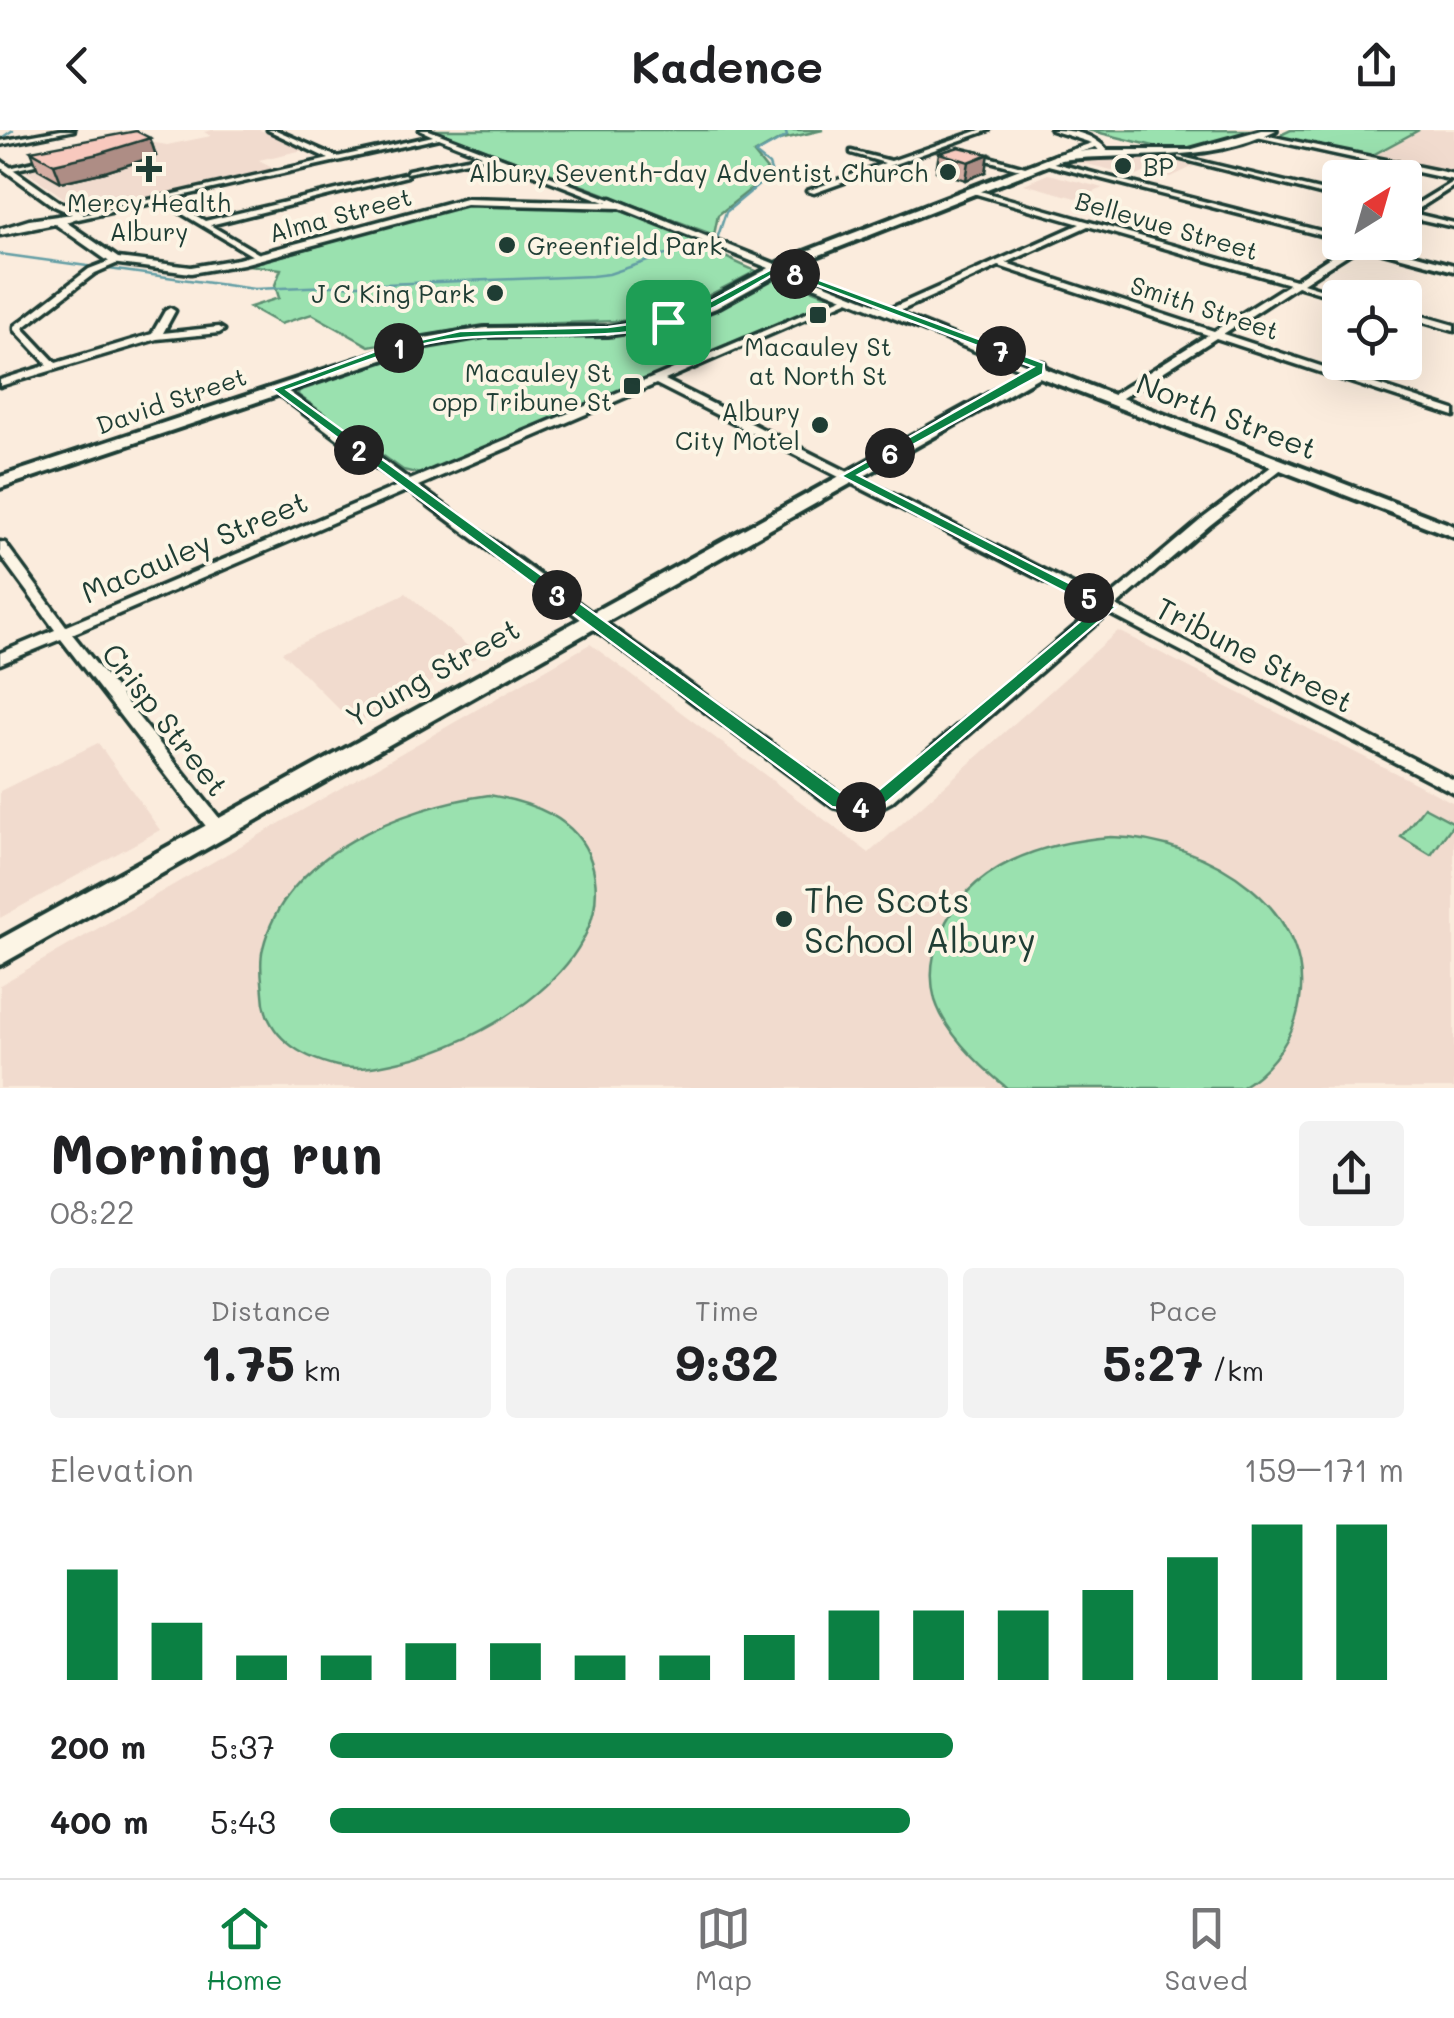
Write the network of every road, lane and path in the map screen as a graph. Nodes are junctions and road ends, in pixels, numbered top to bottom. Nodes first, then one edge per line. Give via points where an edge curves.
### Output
1 (71, 130) edge
2 (271, 130) edge
3 (423, 130) edge
4 (986, 130) edge
5 (1057, 131) edge
6 (1268, 133) edge
7 (438, 136) junction
8 (0, 143) edge
9 (939, 146) junction
10 (1105, 151) junction
11 (852, 152) dead end
12 (487, 156) junction
13 (1185, 159) junction
14 (53, 160) edge
15 (337, 160) junction
16 (1053, 161) junction
17 (893, 163) junction
18 (4, 166) edge
19 (1022, 172) junction
20 (1454, 180) edge
21 (976, 191) junction
22 (810, 192) dead end
23 (1322, 193) edge
24 (164, 200) junction
25 (614, 202) junction
26 (1422, 202) edge
27 (65, 216) junction
28 (1422, 217) edge
29 (1089, 222) junction
30 (204, 224) junction
31 (1454, 224) edge
32 (0, 232) edge
33 (1322, 233) edge
34 (258, 257) junction
35 (115, 260) junction
36 (1332, 260) edge
37 (1422, 260) edge
38 (998, 264) junction
39 (779, 268) junction
40 (1454, 268) edge
41 (1296, 283) junction
42 (1322, 291) edge
43 (852, 296) junction
44 (170, 311) dead end
45 (890, 312) junction
46 (1422, 319) edge
47 (1454, 328) edge
48 (219, 330) dead end
49 (1215, 334) junction
50 (156, 336) junction
51 (54, 366) junction
52 (1036, 368) junction
53 (656, 380) junction
54 (0, 382) edge
55 (278, 389) junction
56 (1004, 389) junction
57 (1084, 389) junction
58 (1118, 396) junction
59 (1454, 413) edge
60 (1280, 465) junction
61 (848, 476) junction
62 (407, 485) junction
63 (0, 486) edge
64 (1454, 524) edge
65 (1454, 532) edge
66 (0, 546) edge
67 (1108, 607) junction
68 (592, 620) junction
69 (62, 632) junction
70 (0, 659) edge
71 (1454, 787) edge
72 (218, 829) junction
73 (0, 953) edge

1 - 8 street
2 - 15 street
3 - 7 street, North Street
4 - 9 street
5 - 10 street
6 - 10 main road via 1189,153
6 - 13 main road
6 - 20 street
7 - 12 street, North Street
7 - 15 street
9 - 17 street
9 - 19 street
10 - 13 main road
10 - 16 street
10 - 16 main road, David Street
11 - 17 street
12 - 25 street, North Street
12 - 30 street
13 - 23 street
14 - 18 street
15 - 24 street
16 - 19 main road, David Street
16 - 33 street
17 - 22 street
18 - 27 street
19 - 21 main road, David Street
20 - 26 street
21 - 29 street, Bellevue Street
21 - 39 main road, David Street
24 - 27 street
24 - 30 street
25 - 34 street, Alma Street via 466,200
25 - 39 street, North Street
27 - 32 street
27 - 35 street
28 - 31 street
29 - 38 street
29 - 41 street, Bellevue Street
30 - 34 street
34 - 35 street, Alma Street via 191,270
35 - 51 street via 18,328
36 - 41 street
37 - 40 street
38 - 45 street
38 - 49 street, Smith Street
39 - 43 street, North Street
39 - 55 main road, David Street via 698,311 657,324 460,334
41 - 42 street, Bellevue Street
41 - 49 street
43 - 45 street, North Street
43 - 53 street, Macauley Street
44 - 50 street
45 - 52 street, North Street
46 - 47 street
48 - 50 street
49 - 58 street
49 - 59 street, Smith Street
50 - 51 street
51 - 54 street
52 - 56 main road, Young Street
52 - 57 main road, North Street
52 - 58 main road, North Street
53 - 61 street, Tribune Street
53 - 62 street, Macauley Street
55 - 62 street
55 - 63 main road, David Street
56 - 57 main road via 1048,381
56 - 61 main road, Young Street
57 - 60 main road, North Street
58 - 64 main road, North Street
60 - 65 main road, North Street
60 - 67 street
61 - 67 street, Tribune Street
61 - 68 main road, Young Street
62 - 68 street
62 - 69 street, Macauley Street
66 - 69 street, Crisp Street
67 - 68 street via 873,806 839,802
67 - 71 street, Tribune Street
68 - 72 main road, Young Street
69 - 70 street, Macauley Street
69 - 72 street, Crisp Street
72 - 73 main road, Young Street

